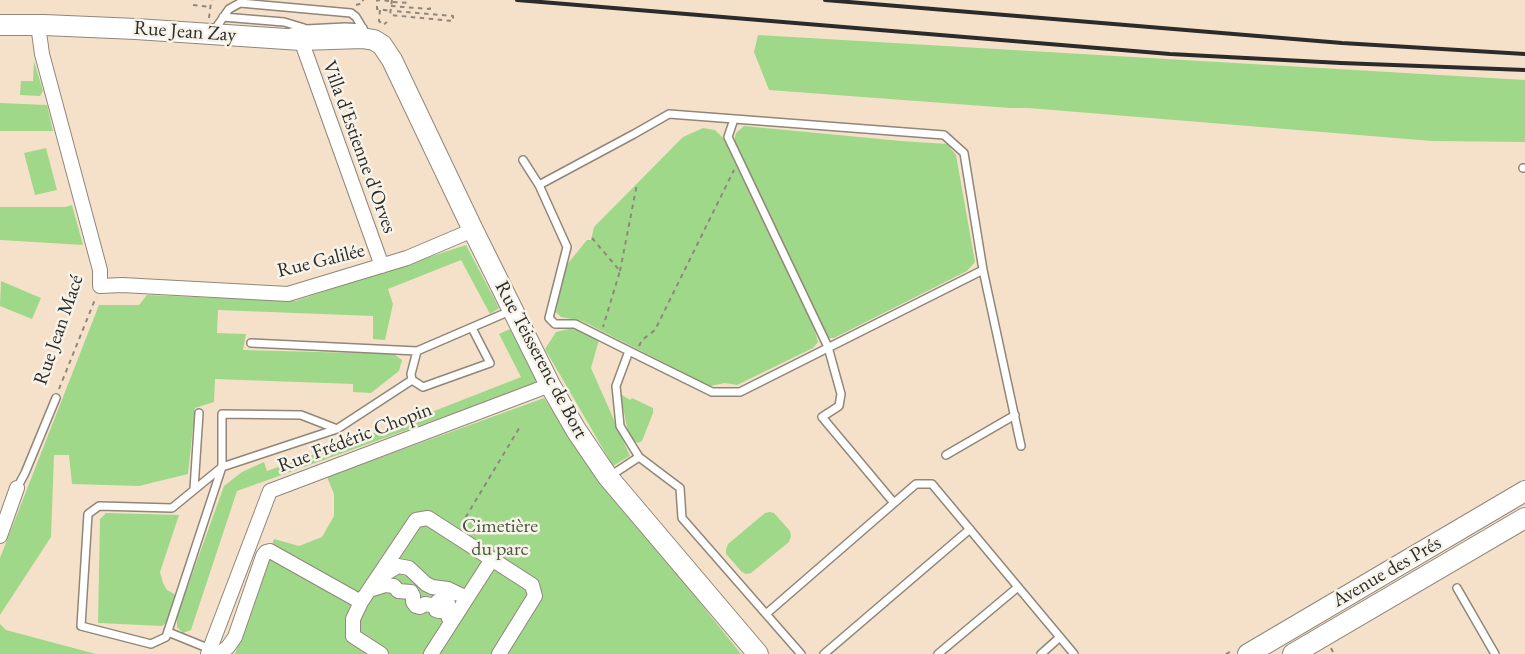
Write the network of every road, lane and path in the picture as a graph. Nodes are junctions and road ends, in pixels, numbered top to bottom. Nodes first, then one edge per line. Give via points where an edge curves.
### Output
1 (363, 0) edge
2 (391, 1) edge
3 (410, 3) dead end
4 (193, 6) dead end
5 (391, 6) junction
6 (210, 7) dead end
7 (355, 7) dead end
8 (430, 7) dead end
9 (380, 10) junction
10 (392, 11) junction
11 (223, 17) junction
12 (387, 21) dead end
13 (0, 25) edge
14 (38, 25) junction
15 (213, 31) junction
16 (366, 34) junction
17 (303, 35) junction
18 (734, 119) junction
19 (523, 160) dead end
20 (739, 160) junction
21 (637, 184) dead end
22 (539, 185) junction
23 (473, 230) junction
24 (592, 238) dead end
25 (382, 266) junction
26 (982, 270) junction
27 (620, 271) junction
28 (100, 286) junction
29 (513, 310) junction
30 (472, 328) junction
31 (600, 337) junction
32 (251, 343) dead end
33 (828, 347) junction
34 (417, 351) junction
35 (632, 353) junction
36 (412, 380) junction
37 (550, 385) junction
38 (56, 398) joint
39 (199, 414) dead end
40 (1015, 416) junction
41 (521, 425) dead end
42 (337, 429) junction
43 (1021, 446) dead end
44 (946, 455) dead end
45 (639, 457) junction
46 (222, 467) junction
47 (608, 477) junction
48 (17, 488) joint
49 (194, 489) junction
50 (1525, 491) edge
51 (0, 494) edge
52 (13, 503) junction
53 (894, 503) junction
54 (1521, 517) edge
55 (970, 529) junction
56 (454, 535) junction
57 (0, 536) edge
58 (492, 559) junction
59 (372, 584) junction
60 (1018, 587) junction
61 (1457, 588) dead end
62 (467, 598) junction
63 (361, 602) junction
64 (424, 603) junction
65 (766, 614) junction
66 (168, 632) junction
67 (1060, 637) junction
68 (212, 652) edge
69 (381, 654) edge
70 (431, 654) edge
71 (499, 654) edge
72 (758, 654) edge
73 (801, 654) edge
74 (824, 654) edge
75 (938, 654) edge
76 (1041, 654) edge
77 (1074, 654) edge
78 (1248, 654) edge
79 (1293, 654) edge
80 (1495, 654) edge

1 - 7 path
2 - 3 path
2 - 5 path
2 - 9 path via 377,0
4 - 6 path
5 - 8 path
5 - 10 path
9 - 10 path
9 - 12 path via 380,21 383,25
10 - 10 path via 453,16 453,21 390,15
11 - 15 lane
11 - 16 lane via 240,3 351,14
11 - 17 lane via 284,22
13 - 14 street, Rue Jean Zay
14 - 15 street, Rue Jean Zay
14 - 28 street, Rue Jean Macé via 42,54 100,270
15 - 17 street, Rue Jean Zay
16 - 17 street, Rue Jean Zay
16 - 23 street, Rue Teisserenc de Bort via 382,45 392,60
17 - 25 street, Villa d'Estienne d'Orves
18 - 20 lane via 728,137
18 - 22 lane via 669,114
18 - 26 lane via 944,135 964,153
19 - 22 lane
20 - 33 lane
20 - 35 path via 655,330
21 - 27 path
22 - 31 lane via 567,247 549,318 555,324 574,324
23 - 25 street, Rue Galilée
23 - 29 street, Rue Teisserenc de Bort
24 - 27 path
25 - 28 street, Rue Galilée via 288,294
26 - 33 lane
26 - 40 lane
27 - 31 path
28 - 38 path, Rue Jean Macé
29 - 30 lane
29 - 37 street, Rue Teisserenc de Bort
30 - 34 lane
30 - 36 lane via 490,363 423,387
31 - 35 lane
32 - 34 lane
33 - 35 lane via 740,392 712,392
33 - 53 lane via 842,394 839,406 822,417
34 - 36 lane
35 - 45 lane via 616,386 620,426
36 - 42 lane
37 - 47 street, Rue Teisserenc de Bort
37 - 68 street, Rue Frédéric Chopin via 270,491
38 - 48 lane, Rue Jean Macé
39 - 49 lane
40 - 43 lane
40 - 44 lane
41 - 56 path
42 - 46 lane
42 - 46 lane via 301,415 222,414
45 - 47 lane
45 - 65 lane via 680,488 682,518
46 - 49 lane
46 - 66 lane
47 - 72 street, Rue Teisserenc de Bort
48 - 52 street, Rue Jean Macé
49 - 66 lane via 172,508 99,506 88,514 81,626 151,644
50 - 78 street, Avenue des Prés
51 - 52 street
52 - 57 street, Rue Jean Macé
53 - 55 lane via 916,484 932,484
53 - 65 lane
54 - 79 street, Avenue des Prés
55 - 60 lane
55 - 74 lane
56 - 58 street
56 - 59 street via 428,518 416,520
58 - 62 street
58 - 71 street via 532,585 535,596
59 - 62 street via 398,566 409,568 432,587
59 - 63 street
59 - 64 street via 386,585
60 - 67 lane
60 - 75 lane
61 - 80 lane
62 - 64 street
63 - 68 street via 266,552 235,637 228,647
63 - 69 street via 353,619 353,636
64 - 70 street
65 - 73 lane
66 - 68 lane
67 - 76 lane
67 - 77 lane

